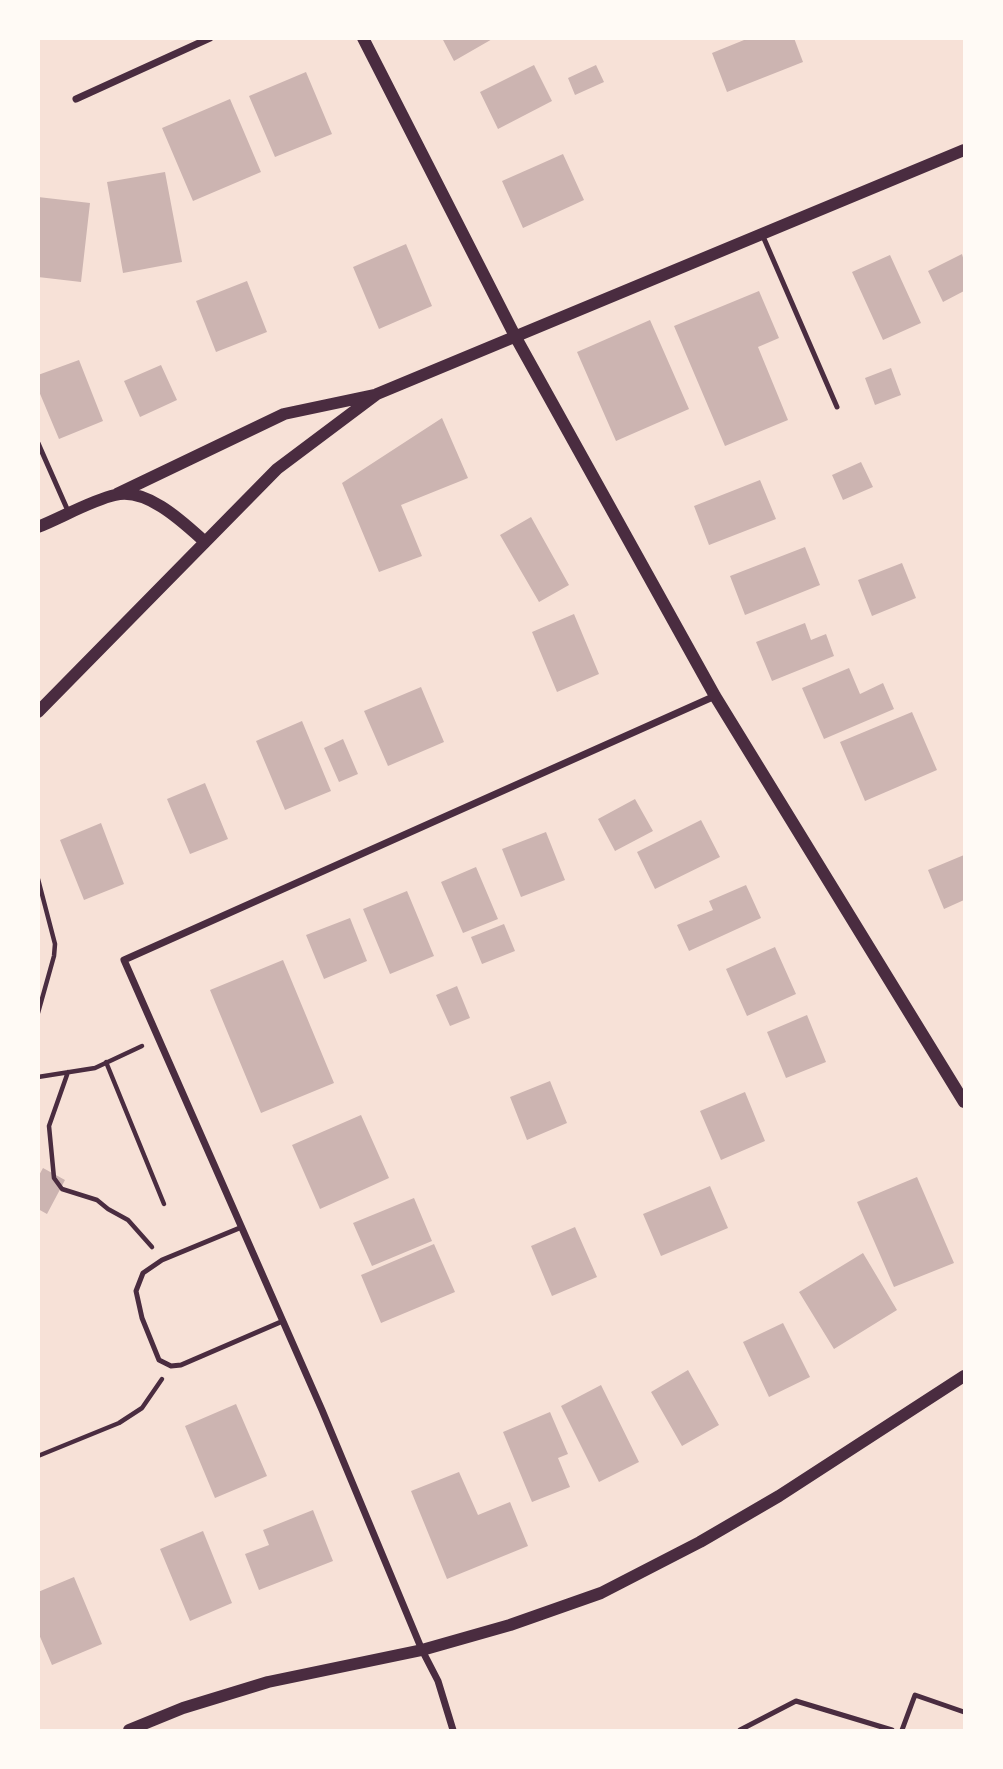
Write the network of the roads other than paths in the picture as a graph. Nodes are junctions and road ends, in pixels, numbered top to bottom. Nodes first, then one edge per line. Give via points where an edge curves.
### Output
1 (210, 38) edge
2 (363, 38) edge
3 (76, 99) dead end
4 (964, 150) edge
5 (762, 234) junction
6 (515, 336) junction
7 (377, 394) junction
8 (836, 407) dead end
9 (38, 443) edge
10 (117, 494) junction
11 (69, 514) junction
12 (38, 527) edge
13 (205, 542) junction
14 (715, 696) junction
15 (38, 712) edge
16 (964, 1102) edge
17 (242, 1227) junction
18 (283, 1321) junction
19 (964, 1376) edge
20 (422, 1650) junction
21 (964, 1712) edge
22 (129, 1731) edge
23 (453, 1731) edge
24 (740, 1731) edge
25 (892, 1731) edge
26 (902, 1731) edge

1 - 3 street
2 - 6 street
4 - 5 street
5 - 6 street
5 - 8 lane
6 - 7 street
6 - 14 street
7 - 10 street via 284,414
7 - 13 street via 277,469
9 - 11 lane
10 - 11 street
10 - 13 street via 146,498 174,514
11 - 12 street
13 - 15 street
14 - 16 street
14 - 17 street via 124,960
17 - 18 street
17 - 18 lane via 162,1260 143,1273 136,1292 159,1360 181,1365
18 - 20 street
19 - 20 street via 779,1496 601,1593
20 - 22 street via 268,1682 183,1707
20 - 23 street via 438,1681
21 - 26 lane via 915,1695
24 - 25 lane via 796,1702

